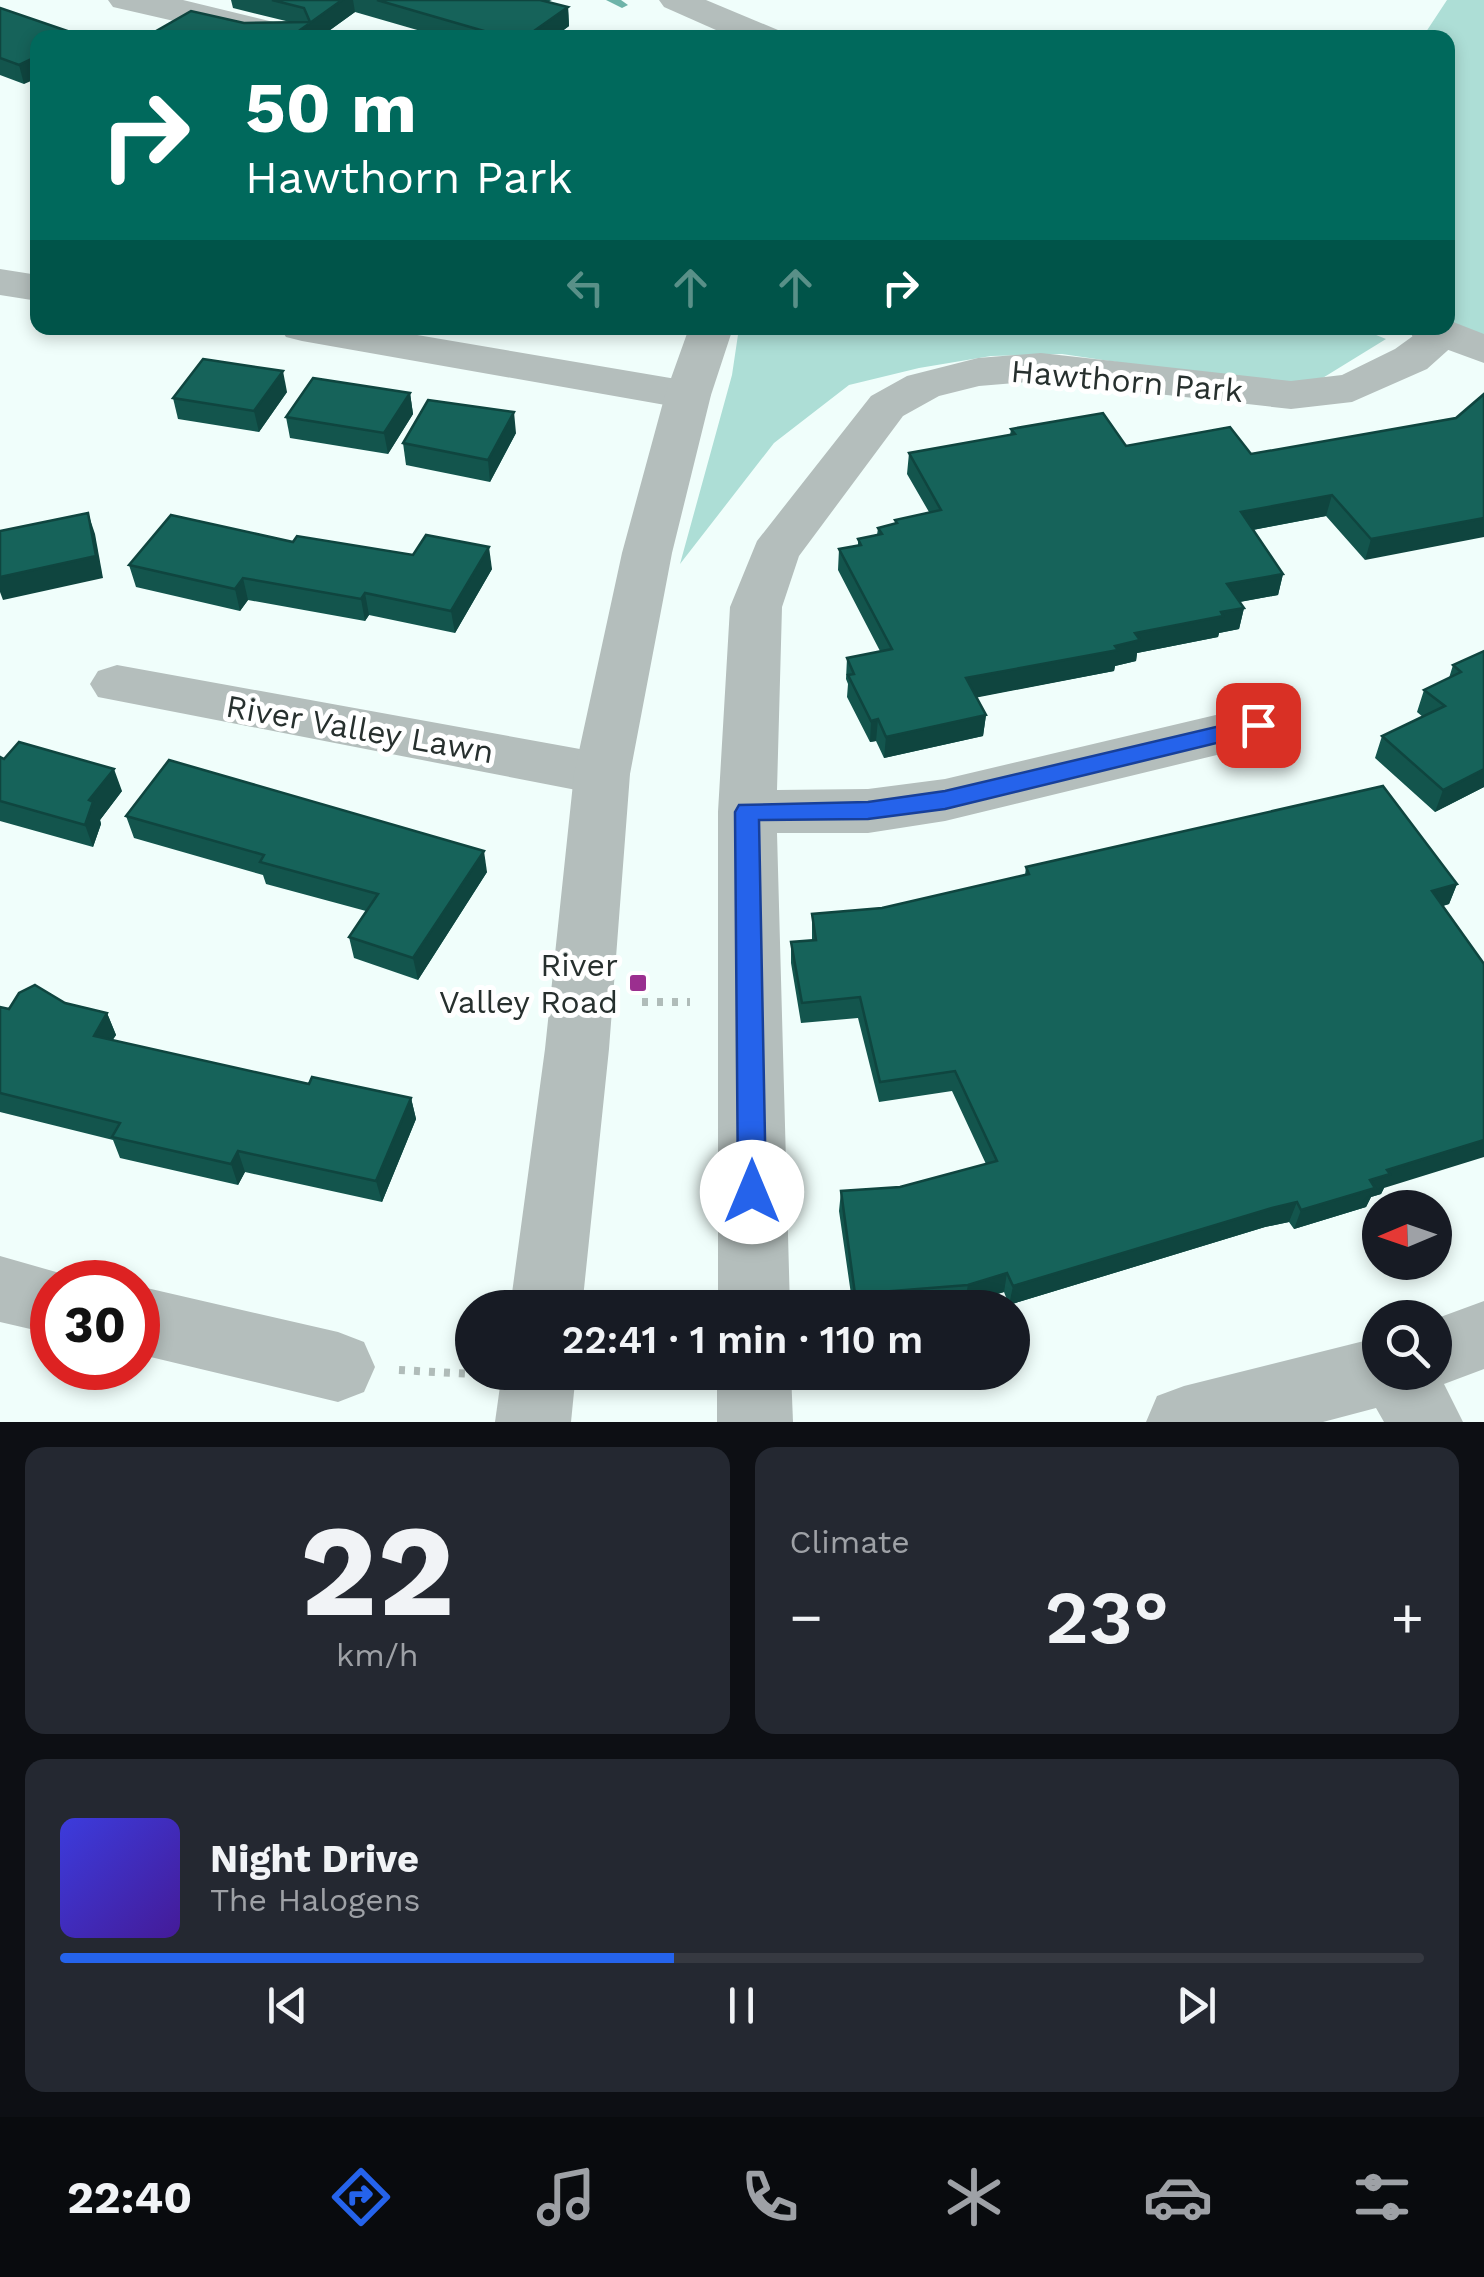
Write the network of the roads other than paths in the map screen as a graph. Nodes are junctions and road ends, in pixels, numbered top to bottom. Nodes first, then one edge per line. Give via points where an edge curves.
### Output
1 (676, 0) edge
2 (145, 1) edge
3 (710, 14) junction
4 (261, 30) edge
5 (691, 30) edge
6 (747, 30) edge
7 (0, 282) edge
8 (30, 287) edge
9 (342, 335) edge
10 (709, 335) edge
11 (1452, 337) edge
12 (688, 395) junction
13 (117, 684) dead end
14 (1258, 725) dead end
15 (602, 774) junction
16 (747, 812) junction
17 (0, 1289) edge
18 (548, 1290) edge
19 (754, 1290) edge
20 (30, 1296) edge
21 (160, 1325) edge
22 (1484, 1335) edge
23 (1452, 1347) edge
24 (338, 1367) road end
25 (1362, 1377) edge
26 (754, 1390) edge
27 (1406, 1390) edge
28 (755, 1422) edge
29 (1184, 1422) edge
30 (1424, 1422) edge

1 - 3 street
2 - 4 street
3 - 5 street
3 - 6 street
7 - 8 street
9 - 12 street
10 - 12 street
11 - 16 street, Hawthorn Park via 1352,388 1291,394 1040,367 978,372 923,386 886,406 775,553 756,608
12 - 15 street via 647,553
13 - 15 street, River Valley Lawn
14 - 16 street via 945,800 868,810
15 - 18 street
16 - 19 street, Hawthorn Park
17 - 20 street
21 - 24 street
22 - 23 street
25 - 29 street
26 - 28 street
27 - 30 street

